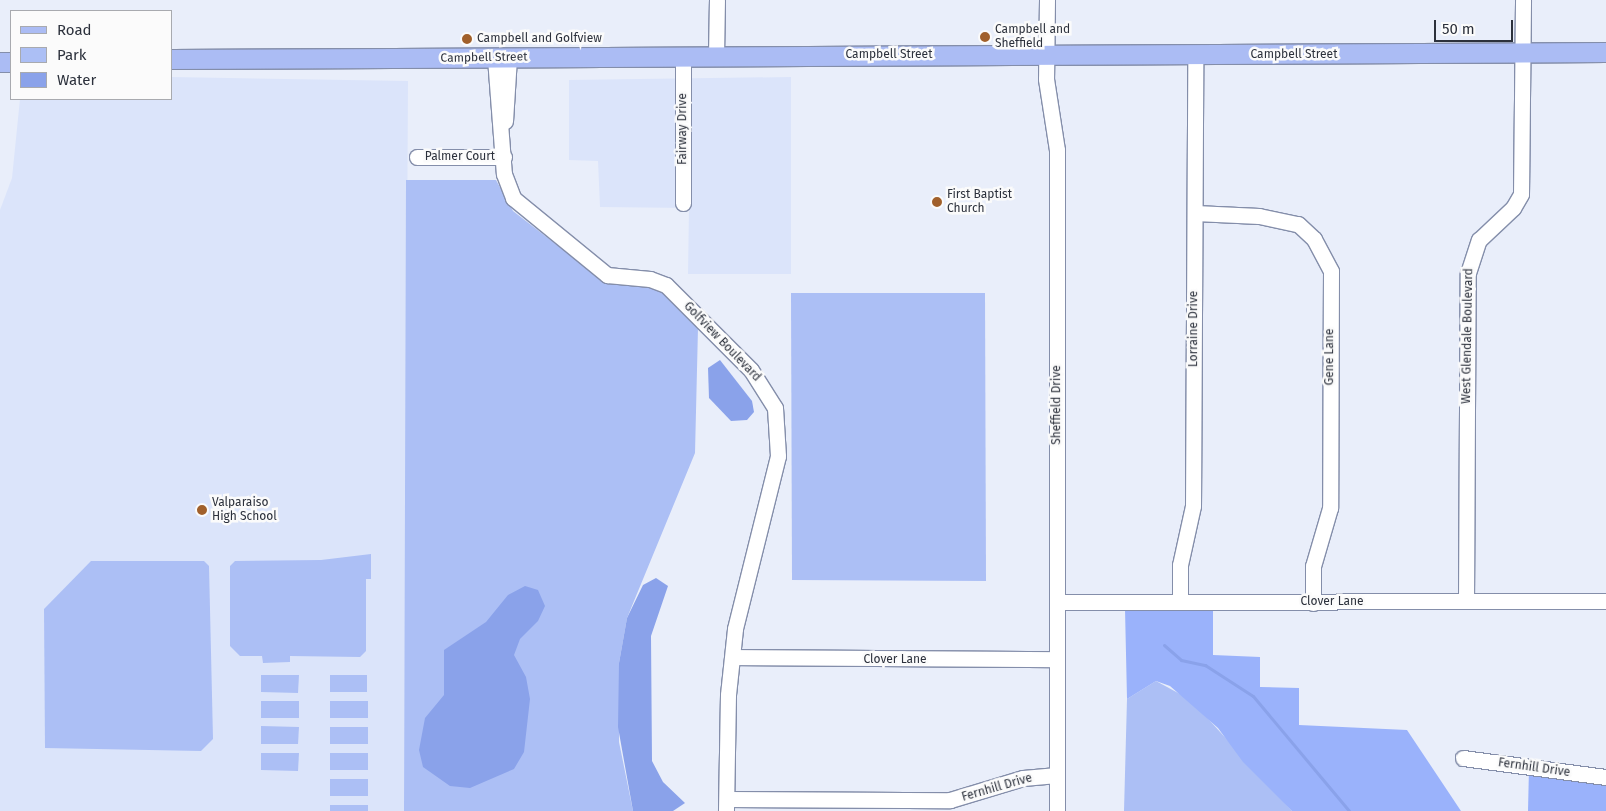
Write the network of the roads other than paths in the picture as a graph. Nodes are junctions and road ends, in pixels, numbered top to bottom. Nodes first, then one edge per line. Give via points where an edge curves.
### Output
1 (717, 0) edge
2 (1047, 0) edge
3 (1523, 0) edge
4 (1606, 52) edge
5 (1523, 53) junction
6 (1047, 55) junction
7 (683, 56) junction
8 (716, 56) junction
9 (1195, 56) junction
10 (502, 58) junction
11 (172, 59) edge
12 (416, 157) dead end
13 (504, 157) junction
14 (683, 203) dead end
15 (1195, 213) junction
16 (1180, 601) junction
17 (1466, 601) junction
18 (1606, 601) edge
19 (1057, 602) junction
20 (1313, 603) junction
21 (733, 657) junction
22 (1057, 660) junction
23 (1462, 758) dead end
24 (1057, 775) junction
25 (1606, 777) edge
26 (726, 805) edge
27 (1057, 811) edge

1 - 8 street
2 - 6 street, Sheffield Drive
3 - 5 street, West Glendale Boulevard
4 - 5 main road, Campbell Street
5 - 9 main road, Campbell Street
5 - 17 street, West Glendale Boulevard via 1521,194 1513,208 1479,240 1468,273
6 - 8 main road, Campbell Street
6 - 9 main road, Campbell Street
6 - 19 street, Sheffield Drive via 1048,100 1057,150
7 - 8 main road, Campbell Street
7 - 10 main road, Campbell Street
7 - 14 street, Fairway Drive
9 - 15 street, Lorraine Drive
10 - 11 main road, Campbell Street
10 - 13 street, Golfview Boulevard via 495,95 503,127
12 - 13 street, Palmer Court
13 - 21 street, Golfview Boulevard via 506,186 513,198 607,275 650,279 666,285 751,370 771,398 780,431 778,456 735,629
15 - 16 street, Lorraine Drive via 1193,506 1180,564
15 - 20 street, Gene Lane via 1259,216 1298,224 1314,239 1331,272 1330,508 1314,566
16 - 19 street, Clover Lane
16 - 20 street, Clover Lane
17 - 18 street, Clover Lane
17 - 20 street, Clover Lane
19 - 22 street, Sheffield Drive
21 - 22 street, Clover Lane
21 - 26 street, Golfview Boulevard
22 - 24 street, Sheffield Drive
23 - 25 street, Fernhill Drive
24 - 26 street, Fernhill Drive via 1023,778 950,800
24 - 27 street, Sheffield Drive

